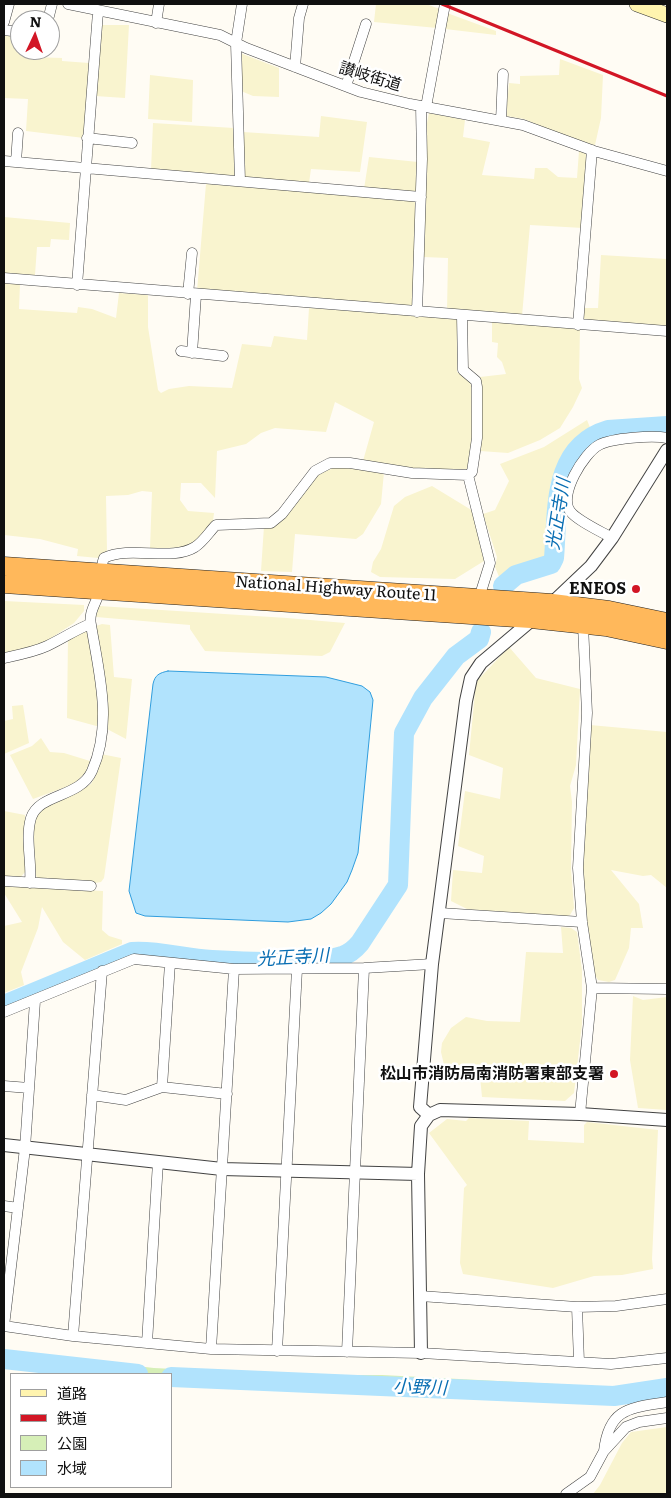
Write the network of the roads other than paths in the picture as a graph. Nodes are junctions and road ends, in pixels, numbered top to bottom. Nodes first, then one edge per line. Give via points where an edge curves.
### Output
1 (8, 4) edge
2 (68, 4) edge
3 (159, 4) edge
4 (242, 4) edge
5 (303, 4) edge
6 (445, 4) edge
7 (637, 4) edge
8 (98, 12) junction
9 (667, 16) edge
10 (4, 22) edge
11 (156, 23) junction
12 (366, 24) dead end
13 (236, 44) junction
14 (295, 66) junction
15 (503, 74) dead end
16 (346, 86) junction
17 (424, 107) junction
18 (501, 121) junction
19 (18, 133) dead end
20 (87, 138) junction
21 (132, 142) dead end
22 (592, 150) junction
23 (4, 161) edge
24 (16, 162) junction
25 (85, 168) junction
26 (667, 171) edge
27 (240, 181) junction
28 (421, 198) junction
29 (192, 253) dead end
30 (4, 278) edge
31 (77, 285) junction
32 (192, 294) junction
33 (417, 312) junction
34 (462, 316) junction
35 (578, 325) junction
36 (667, 332) edge
37 (223, 356) dead end
38 (667, 438) edge
39 (666, 454) edge
40 (468, 475) junction
41 (612, 538) junction
42 (4, 566) edge
43 (101, 582) junction
44 (4, 584) edge
45 (479, 598) junction
46 (552, 602) junction
47 (531, 619) junction
48 (667, 622) edge
49 (90, 624) junction
50 (583, 625) junction
51 (667, 640) edge
52 (4, 658) edge
53 (4, 881) edge
54 (30, 883) junction
55 (91, 886) dead end
56 (440, 913) junction
57 (582, 922) junction
58 (170, 962) junction
59 (432, 964) junction
60 (364, 968) junction
61 (234, 969) junction
62 (297, 969) junction
63 (102, 972) junction
64 (592, 988) junction
65 (667, 989) edge
66 (34, 1001) junction
67 (4, 1012) edge
68 (4, 1086) edge
69 (162, 1087) junction
70 (29, 1088) junction
71 (226, 1094) junction
72 (92, 1096) junction
73 (580, 1114) junction
74 (429, 1115) junction
75 (667, 1120) edge
76 (4, 1145) edge
77 (25, 1148) junction
78 (87, 1154) junction
79 (158, 1162) junction
80 (222, 1168) junction
81 (287, 1170) junction
82 (353, 1172) junction
83 (418, 1174) junction
84 (4, 1206) edge
85 (18, 1208) junction
86 (8, 1265) edge
87 (420, 1296) junction
88 (667, 1299) edge
89 (577, 1307) junction
90 (4, 1326) edge
91 (73, 1336) junction
92 (147, 1343) junction
93 (211, 1349) junction
94 (277, 1351) junction
95 (347, 1352) junction
96 (421, 1353) junction
97 (667, 1358) edge
98 (579, 1362) junction
99 (667, 1402) edge
100 (667, 1418) edge
101 (604, 1450) junction
102 (566, 1494) edge

1 - 10 street
2 - 8 street, 讃岐街道
3 - 11 street
4 - 13 street
5 - 14 street
6 - 17 street
7 - 9 main road
8 - 11 street, 讃岐街道
8 - 20 street
11 - 13 street, 讃岐街道 via 220,35
12 - 16 street
13 - 14 street, 讃岐街道
13 - 27 street
14 - 16 street, 讃岐街道
15 - 18 street
16 - 17 street, 讃岐街道
17 - 18 street, 讃岐街道
17 - 28 street
18 - 22 street, 讃岐街道 via 524,125
19 - 24 street
20 - 21 street
20 - 25 street
22 - 26 street, 讃岐街道
22 - 35 street
23 - 24 street
24 - 25 street
25 - 27 street
25 - 31 street
27 - 28 street
28 - 33 street
29 - 32 street
30 - 31 street
31 - 32 street
32 - 33 street
32 - 37 street via 186,352
33 - 34 street
34 - 35 street
34 - 40 street via 463,370 476,381 477,387 477,438 472,472
35 - 36 street
38 - 41 street via 600,444 591,451 572,480 567,504 570,512
39 - 41 street
40 - 43 street via 412,473 330,463 316,471 271,523 216,525 201,543 182,552 110,555 104,558
40 - 45 street via 490,563
41 - 46 street via 591,566
42 - 43 highway, National Highway Route 11
43 - 44 highway, National Highway Route 11
43 - 45 highway, National Highway Route 11
43 - 47 highway, National Highway Route 11
43 - 49 street
45 - 46 highway, National Highway Route 11
46 - 47 street
46 - 48 highway, National Highway Route 11
47 - 50 highway, National Highway Route 11
47 - 56 street via 481,663 471,678
49 - 52 street via 47,646
49 - 54 street via 105,710 102,737 92,772 81,786 36,808 31,818
50 - 51 highway, National Highway Route 11 via 638,632
50 - 57 street via 587,713 578,868
53 - 54 street
54 - 55 street
56 - 57 street
56 - 59 street
57 - 64 street
58 - 61 street
58 - 63 street via 134,959
58 - 69 street
59 - 60 street
59 - 74 street via 420,1107
60 - 62 street
60 - 82 street
61 - 62 street
61 - 71 street
62 - 81 street
63 - 66 street
63 - 72 street
64 - 65 street
64 - 73 street
66 - 67 street
66 - 70 street
68 - 70 street
69 - 71 street
69 - 72 street via 126,1100
70 - 77 street
71 - 80 street
72 - 78 street
73 - 74 street via 440,1110
73 - 75 street
74 - 83 street via 421,1126
76 - 77 street
77 - 78 street
77 - 85 street
78 - 79 street
78 - 91 street
79 - 80 street
79 - 92 street
80 - 81 street
80 - 93 street
81 - 82 street
81 - 94 street
82 - 83 street
82 - 95 street
83 - 87 street
84 - 85 street
85 - 86 street
86 - 90 street
87 - 89 street
87 - 96 street
88 - 89 street
89 - 98 street
90 - 91 street
91 - 92 street
92 - 93 street
93 - 94 street
94 - 95 street
95 - 96 street
96 - 98 street
97 - 98 street via 611,1364
99 - 101 street via 620,1412 612,1423
100 - 101 street via 626,1426
101 - 102 street via 590,1477

